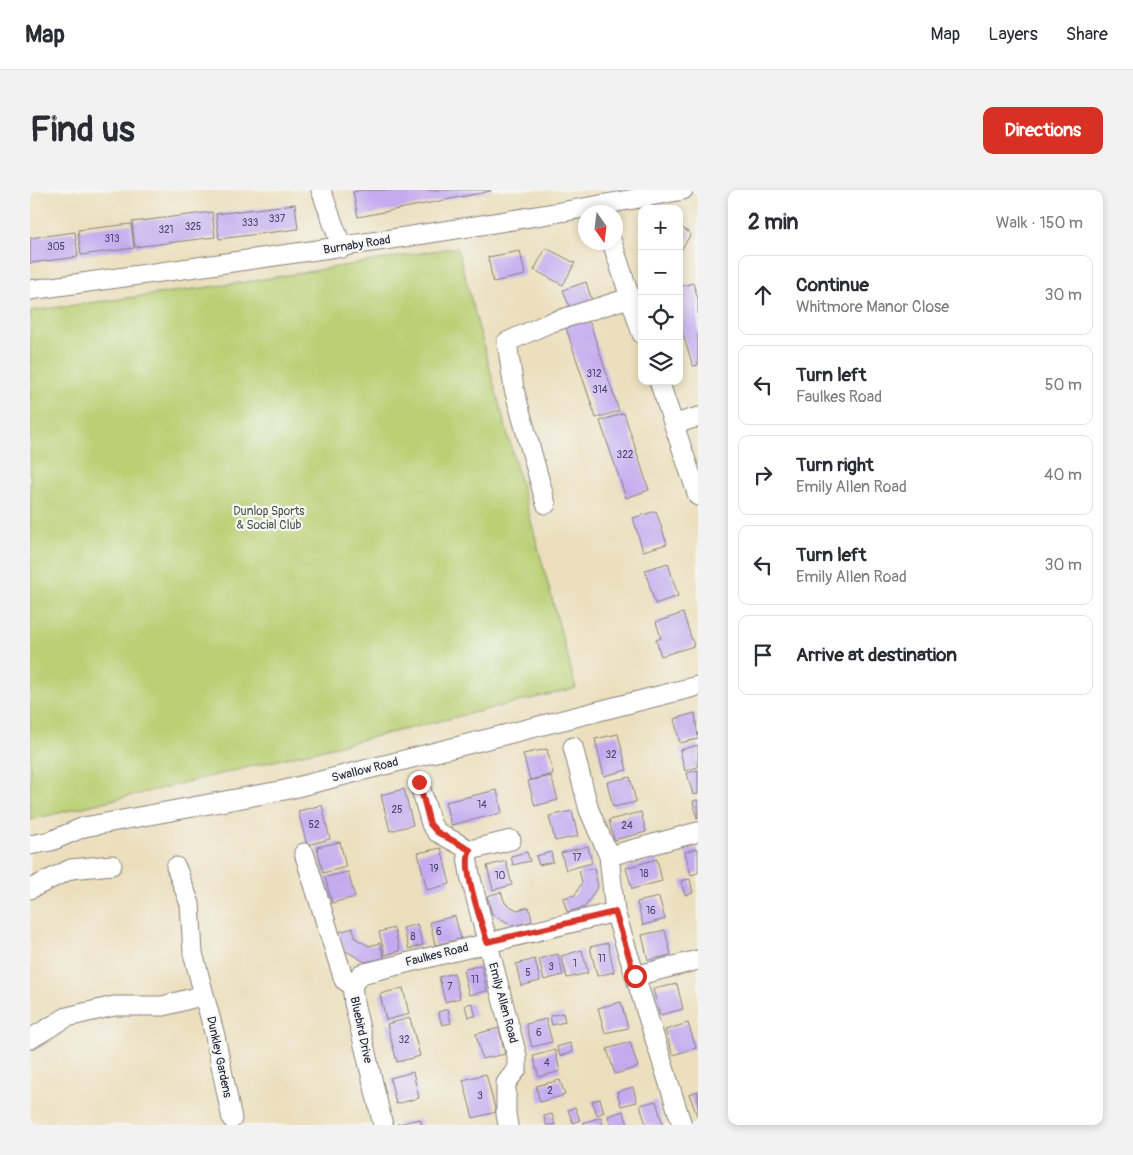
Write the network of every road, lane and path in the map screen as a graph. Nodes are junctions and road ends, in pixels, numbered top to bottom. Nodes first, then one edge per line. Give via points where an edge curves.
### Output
1 (320, 190) edge
2 (683, 190) edge
3 (600, 203) edge
4 (342, 248) junction
5 (614, 250) edge
6 (30, 290) edge
7 (629, 298) junction
8 (638, 323) edge
9 (660, 385) edge
10 (698, 416) edge
11 (675, 424) junction
12 (698, 496) edge
13 (546, 504) dead end
14 (698, 686) edge
15 (573, 747) dead end
16 (419, 782) dead end
17 (698, 832) edge
18 (511, 840) dead end
19 (30, 845) edge
20 (470, 850) junction
21 (304, 853) dead end
22 (609, 856) junction
23 (112, 866) dead end
24 (176, 867) dead end
25 (30, 889) edge
26 (615, 912) junction
27 (487, 942) junction
28 (698, 960) edge
29 (635, 976) junction
30 (352, 985) junction
31 (204, 995) junction
32 (30, 1039) edge
33 (232, 1119) dead end
34 (383, 1125) edge
35 (508, 1125) edge
36 (682, 1125) edge

1 - 4 street
2 - 3 street, Burnaby Road
3 - 4 street, Burnaby Road
4 - 6 street, Burnaby Road
5 - 7 street
7 - 8 street
7 - 13 street via 549,323 507,342 514,390
9 - 11 street
10 - 11 street
11 - 12 street
14 - 19 street, Swallow Road via 285,790 84,828
15 - 22 street via 589,810
16 - 20 street via 430,824 437,832
17 - 22 street
18 - 20 street
20 - 27 street, Emily Allen Road via 467,856 470,875
21 - 30 street, Bluebird Drive via 344,980
22 - 26 street
23 - 25 street via 71,869
24 - 31 street, Dunkley Gardens via 190,904 194,953
26 - 27 street, Faulkes Road
26 - 29 street
27 - 30 street, Faulkes Road via 361,974
27 - 35 street, Emily Allen Road via 517,1056 517,1069 506,1083
28 - 29 street
29 - 36 street
30 - 34 street, Bluebird Drive
31 - 32 street via 163,1006 114,1006 67,1018
31 - 33 street, Dunkley Gardens

